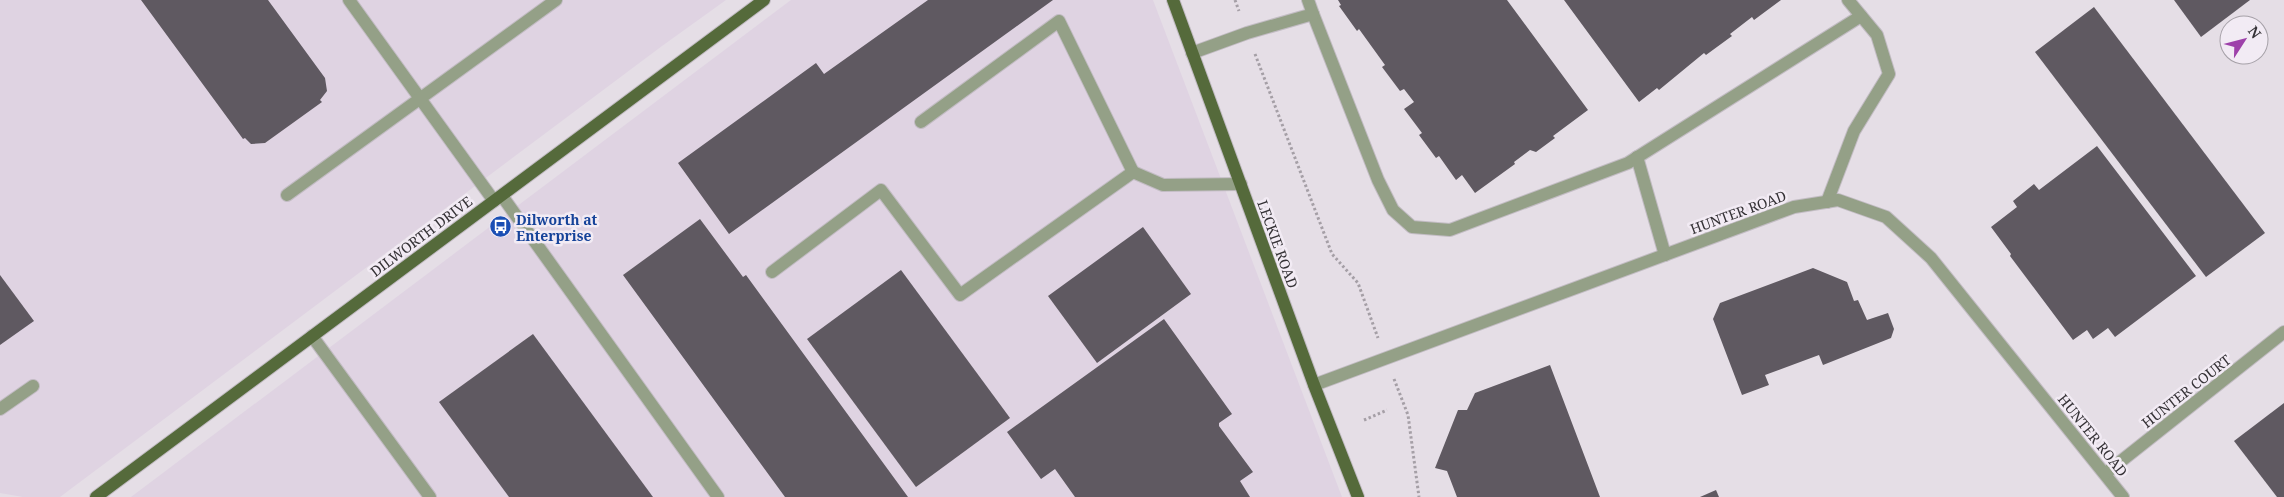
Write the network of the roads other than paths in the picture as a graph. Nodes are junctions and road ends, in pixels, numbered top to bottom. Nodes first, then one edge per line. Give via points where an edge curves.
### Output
1 (349, 0) edge
2 (556, 0) edge
3 (764, 0) edge
4 (1173, 0) edge
5 (1308, 0) edge
6 (1848, 0) edge
7 (1314, 14) junction
8 (1861, 16) junction
9 (1192, 53) junction
10 (420, 99) junction
11 (921, 122) dead end
12 (1637, 157) junction
13 (1132, 172) junction
14 (1240, 184) junction
15 (287, 195) dead end
16 (498, 198) junction
17 (1826, 202) junction
18 (1665, 255) junction
19 (772, 272) dead end
20 (2284, 332) edge
21 (312, 336) junction
22 (1314, 385) junction
23 (34, 386) dead end
24 (0, 409) edge
25 (2106, 473) junction
26 (96, 497) edge
27 (430, 497) edge
28 (718, 497) edge
29 (1358, 497) edge
30 (2123, 497) edge

1 - 10 street
2 - 10 street
3 - 16 main road, DILWORTH DRIVE
4 - 9 main road, LECKIE ROAD
5 - 7 street
6 - 8 street
7 - 9 street
7 - 12 street via 1378,180 1393,210 1412,227 1450,230
8 - 12 street
8 - 17 street via 1877,35 1889,74 1854,131
9 - 14 main road, LECKIE ROAD
10 - 15 street
10 - 16 street
11 - 13 street via 1059,21
12 - 18 street
13 - 14 street via 1163,185
13 - 19 street via 960,295 881,190
14 - 22 main road, LECKIE ROAD
16 - 21 main road, DILWORTH DRIVE
16 - 28 street
17 - 18 street, HUNTER ROAD via 1794,207
17 - 25 street, HUNTER ROAD via 1838,200 1886,217 1931,258
18 - 22 street, HUNTER ROAD
20 - 25 street, HUNTER COURT
21 - 26 main road, DILWORTH DRIVE
21 - 27 street
22 - 29 main road, LECKIE ROAD
23 - 24 street
25 - 30 street, HUNTER ROAD

